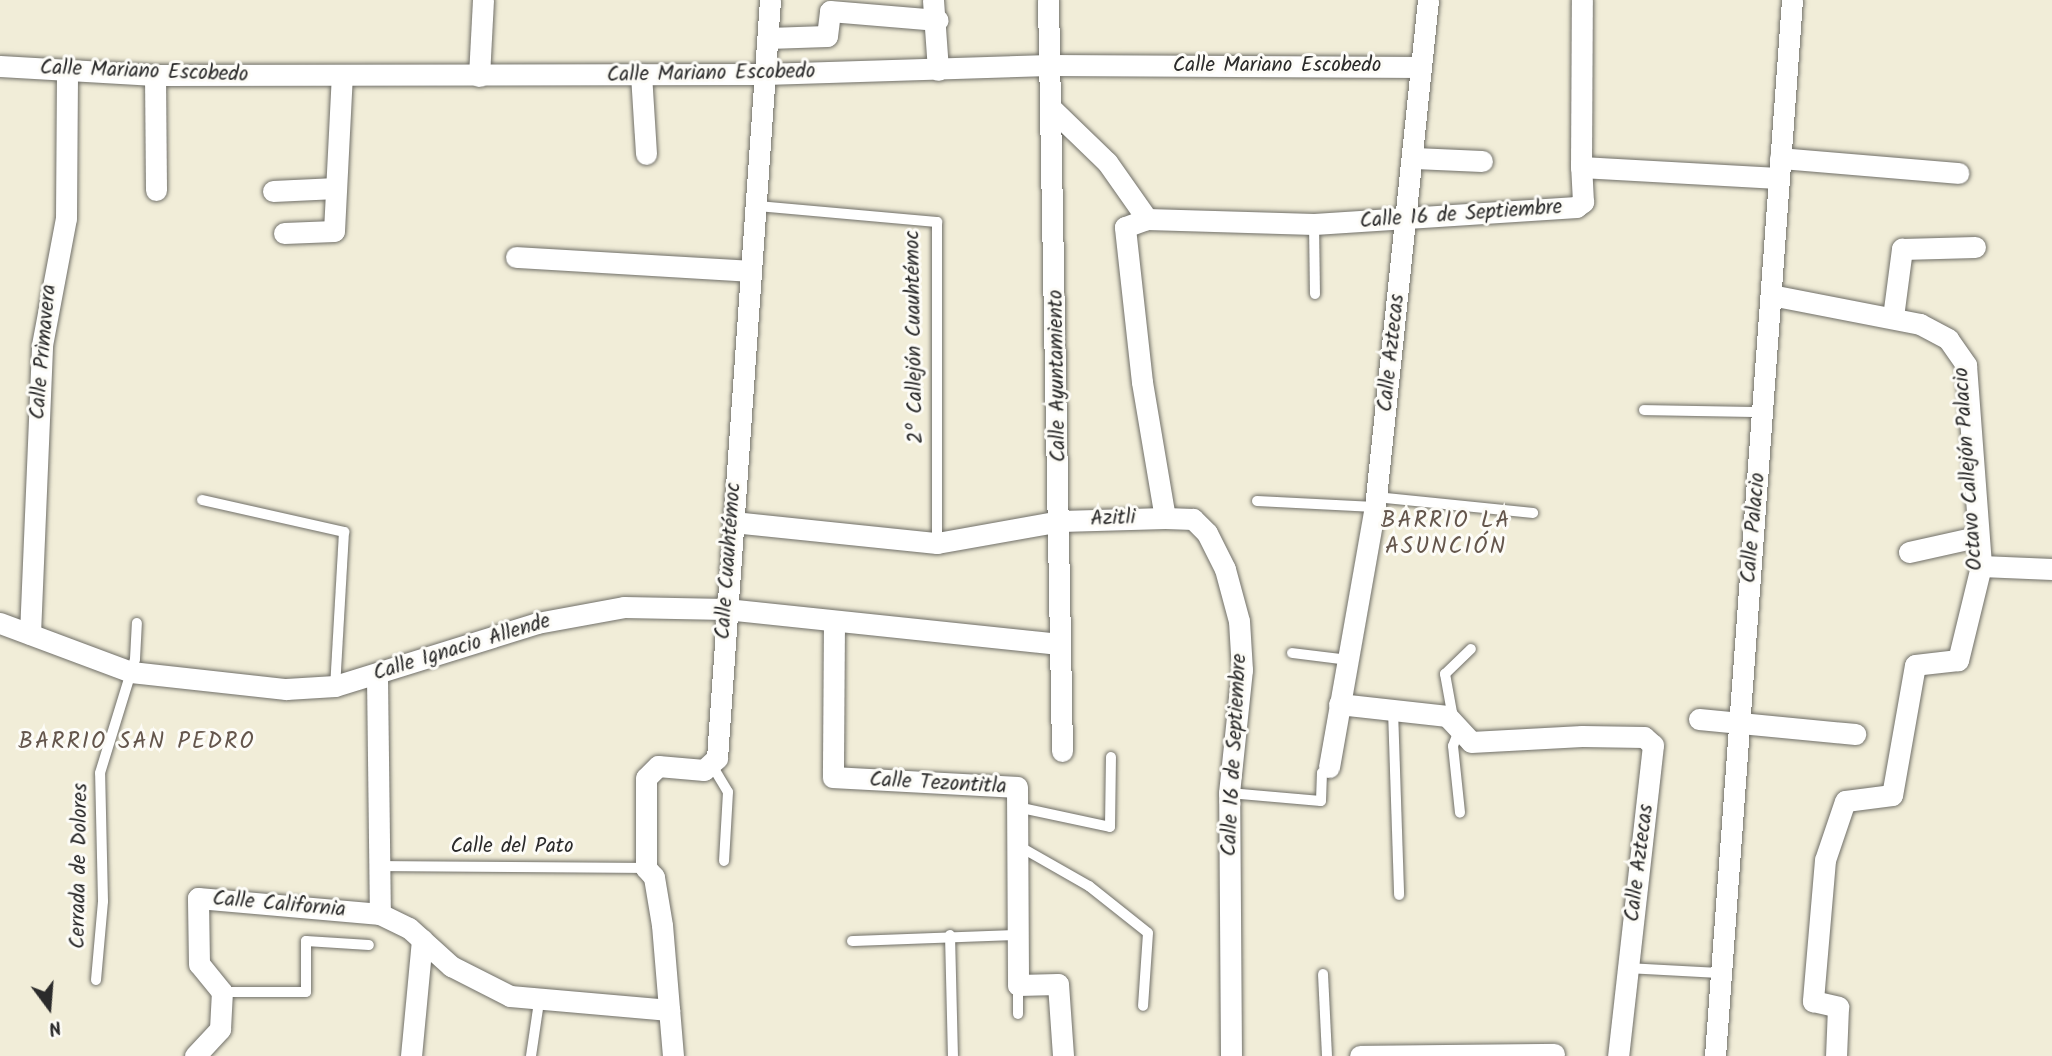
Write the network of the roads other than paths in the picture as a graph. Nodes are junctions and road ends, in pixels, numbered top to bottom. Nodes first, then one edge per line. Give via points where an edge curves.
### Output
1 (483, 0) edge
2 (770, 0) edge
3 (1048, 0) edge
4 (1428, 0) edge
5 (1582, 0) edge
6 (1792, 0) edge
7 (936, 10) edge
8 (768, 38) junction
9 (1049, 65) junction
10 (0, 66) edge
11 (1421, 67) junction
12 (938, 70) junction
13 (67, 71) junction
14 (641, 74) junction
15 (765, 74) junction
16 (155, 75) junction
17 (342, 75) junction
18 (479, 75) junction
19 (1051, 108) junction
20 (646, 155) dead end
21 (1414, 158) junction
22 (1482, 160) dead end
23 (1581, 167) junction
24 (1779, 168) junction
25 (1958, 173) dead end
26 (335, 188) junction
27 (156, 190) dead end
28 (273, 191) dead end
29 (757, 206) junction
30 (1407, 218) junction
31 (1147, 219) junction
32 (1314, 224) junction
33 (284, 233) dead end
34 (1975, 247) dead end
35 (516, 257) dead end
36 (751, 271) junction
37 (1315, 294) dead end
38 (1771, 295) junction
39 (1893, 317) junction
40 (1644, 410) dead end
41 (1763, 412) junction
42 (202, 500) dead end
43 (1258, 501) dead end
44 (1376, 502) junction
45 (1533, 513) dead end
46 (1166, 518) junction
47 (1061, 521) junction
48 (733, 522) junction
49 (1976, 537) junction
50 (937, 544) junction
51 (1909, 552) dead end
52 (1981, 566) junction
53 (2052, 569) edge
54 (726, 609) junction
55 (834, 621) junction
56 (0, 623) edge
57 (136, 623) dead end
58 (30, 634) junction
59 (1059, 644) junction
60 (1471, 649) dead end
61 (1292, 653) dead end
62 (1348, 660) junction
63 (131, 672) junction
64 (377, 676) junction
65 (335, 686) junction
66 (1339, 704) junction
67 (1394, 710) junction
68 (1699, 719) dead end
69 (1738, 723) junction
70 (1456, 726) junction
71 (1855, 734) dead end
72 (1062, 751) dead end
73 (1111, 757) dead end
74 (713, 767) junction
75 (1329, 768) joint
76 (1229, 793) junction
77 (1017, 807) junction
78 (1460, 813) dead end
79 (1017, 845) junction
80 (724, 861) dead end
81 (377, 866) junction
82 (646, 868) junction
83 (1399, 895) dead end
84 (380, 914) junction
85 (950, 935) junction
86 (1017, 935) junction
87 (422, 940) junction
88 (852, 941) dead end
89 (369, 945) dead end
90 (1627, 968) junction
91 (1719, 973) junction
92 (1323, 974) dead end
93 (96, 980) dead end
94 (1018, 985) junction
95 (222, 992) junction
96 (539, 1002) junction
97 (1143, 1006) dead end
98 (669, 1010) junction
99 (1018, 1014) dead end
100 (1554, 1054) dead end
101 (1492, 1055) edge
102 (195, 1056) edge
103 (411, 1056) edge
104 (531, 1056) edge
105 (673, 1056) edge
106 (953, 1056) edge
107 (1063, 1056) edge
108 (1231, 1056) edge
109 (1327, 1056) edge
110 (1360, 1056) edge
111 (1618, 1056) edge
112 (1716, 1056) edge
113 (1836, 1056) edge

1 - 18 street
2 - 8 street, Calle Cuauhtémoc
3 - 9 street, Calle Ayuntamiento
4 - 11 street, Calle Aztecas
5 - 23 street
6 - 24 street, Calle Palacio
7 - 8 street via 830,12 827,36
7 - 12 street
8 - 15 street, Calle Cuauhtémoc
9 - 11 street, Calle Mariano Escobedo
9 - 12 street, Calle Mariano Escobedo
9 - 19 street, Calle Ayuntamiento
10 - 13 street, Calle Mariano Escobedo
11 - 21 street, Calle Aztecas
12 - 15 street, Calle Mariano Escobedo
13 - 16 street, Calle Mariano Escobedo
13 - 58 street, Calle Primavera via 66,218 42,345
14 - 15 street, Calle Mariano Escobedo
14 - 18 street, Calle Mariano Escobedo
14 - 20 street
15 - 29 street, Calle Cuauhtémoc
16 - 17 street, Calle Mariano Escobedo
16 - 27 street
17 - 18 street, Calle Mariano Escobedo
17 - 26 street
19 - 31 street via 1107,162
19 - 47 street, Calle Ayuntamiento
21 - 22 street
21 - 30 street, Calle Aztecas
23 - 24 street
23 - 30 street, Calle 16 de Septiembre via 1581,206
24 - 25 street
24 - 38 street, Calle Palacio
26 - 28 street
26 - 33 street via 334,231
29 - 36 street, Calle Cuauhtémoc
29 - 50 lane, 2º Callejón Cuauhtémoc via 937,222
30 - 32 street, Calle 16 de Septiembre
30 - 44 street, Calle Aztecas
31 - 32 street, Calle 16 de Septiembre
31 - 46 street via 1129,222 1124,236
32 - 37 lane
34 - 39 street via 1902,248
35 - 36 street
36 - 48 street, Calle Cuauhtémoc
38 - 39 street, Octavo Callejón Palacio
38 - 41 street, Calle Palacio
39 - 49 street, Octavo Callejón Palacio via 1948,339 1966,365
40 - 41 lane
41 - 69 street, Calle Palacio
42 - 65 lane via 344,532
43 - 44 lane
44 - 45 lane
44 - 62 street, Calle Aztecas
46 - 47 street, Azitli
46 - 76 street, Calle 16 de Septiembre via 1193,519 1206,533 1233,595 1242,670
47 - 50 street, Azitli
47 - 59 street, Calle Ayuntamiento
48 - 50 street, Azitli
48 - 54 street, Calle Cuauhtémoc
49 - 51 street
49 - 52 street, Octavo Callejón Palacio
52 - 53 street
52 - 113 street, Octavo Callejón Palacio via 1958,660 1915,665 1892,795 1845,801 1825,860 1813,1001 1838,1007
54 - 55 street, Calle Ignacio Allende
54 - 64 street, Calle Ignacio Allende via 671,606 579,614 487,636
54 - 74 street, Calle Cuauhtémoc
55 - 59 street, Calle Ignacio Allende
55 - 77 street, Calle Tezontitla via 833,777 1017,787
56 - 58 street, Calle Ignacio Allende
57 - 63 lane, Cerrada de Dolores
58 - 63 street, Calle Ignacio Allende
59 - 72 street, Calle Ayuntamiento
60 - 70 lane via 1444,674
61 - 62 lane
62 - 66 street, Calle Aztecas
63 - 65 street, Calle Ignacio Allende via 232,687
63 - 93 lane, Cerrada de Dolores via 100,774 103,901
64 - 65 street, Calle Ignacio Allende
64 - 81 street
66 - 67 street, Calle Aztecas
66 - 75 street, Calle Aztecas
67 - 70 street, Calle Aztecas
67 - 83 lane
68 - 69 street
69 - 71 street
69 - 91 street, Calle Palacio
70 - 78 lane via 1453,746
70 - 90 street, Calle Aztecas via 1471,742 1582,736 1644,737 1653,744
73 - 77 lane via 1110,827
74 - 80 lane via 728,792
74 - 82 street via 648,771
75 - 76 lane, Calle Aztecas via 1322,773 1321,801
76 - 108 street, Calle 16 de Septiembre
77 - 79 street, Calle Tezontitla
79 - 86 street, Calle Tezontitla
79 - 97 lane via 1089,886 1149,933
81 - 82 lane, Calle del Pato
81 - 84 street
82 - 98 street via 663,925
84 - 87 street
84 - 95 street, Calle California via 198,898 199,964
85 - 86 lane
85 - 88 lane
85 - 106 lane
86 - 94 street, Calle Tezontitla
87 - 96 street via 487,986
87 - 103 street
89 - 95 lane via 306,942 306,992
90 - 91 lane
90 - 111 street, Calle Aztecas
91 - 112 street, Calle Palacio
92 - 109 lane
94 - 99 lane
94 - 107 street via 1058,984
95 - 102 street via 219,1029
96 - 98 street
96 - 104 lane
98 - 105 street
100 - 101 street
101 - 110 street

